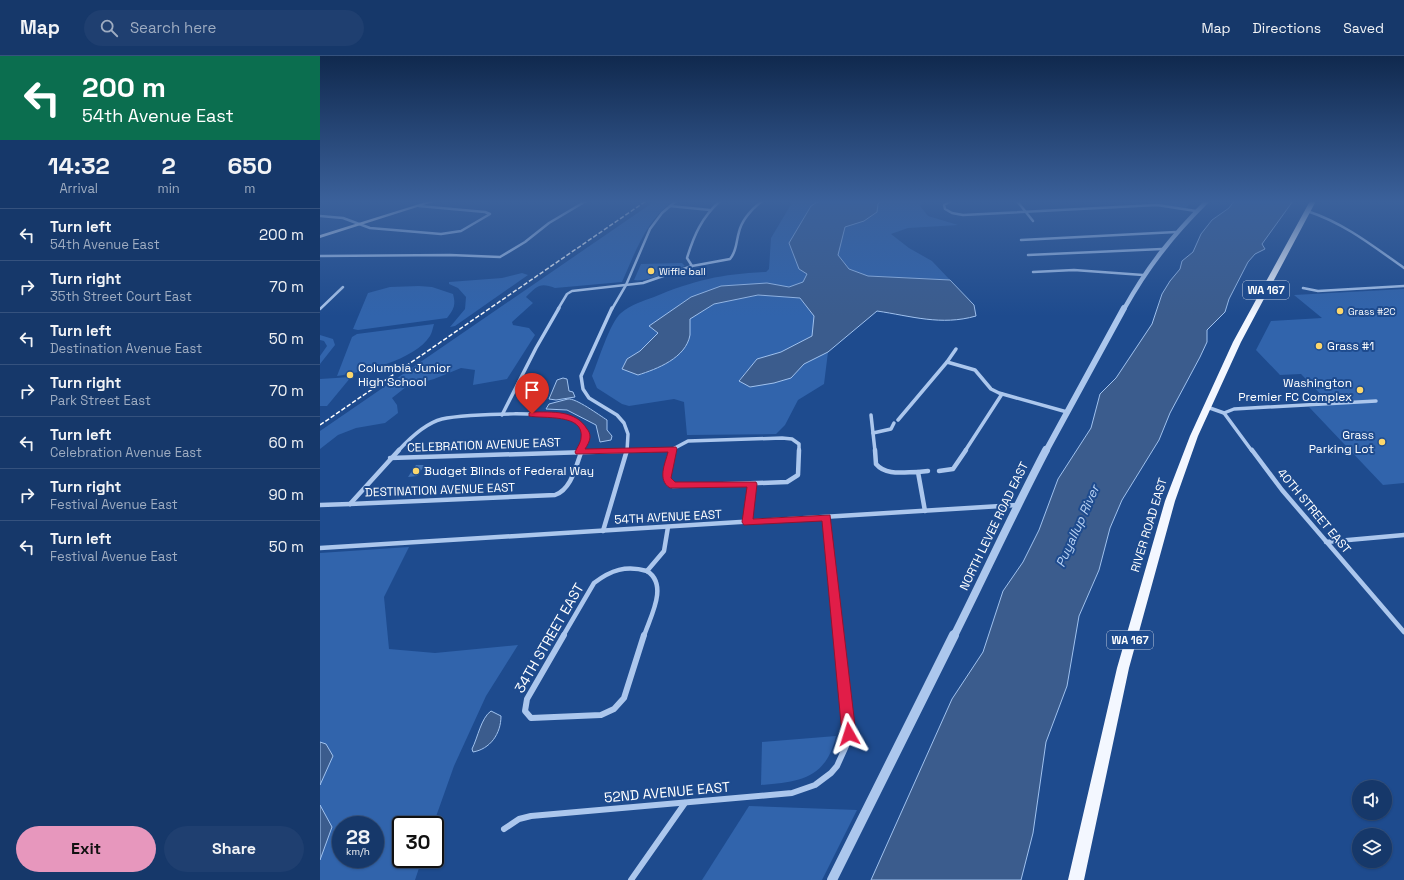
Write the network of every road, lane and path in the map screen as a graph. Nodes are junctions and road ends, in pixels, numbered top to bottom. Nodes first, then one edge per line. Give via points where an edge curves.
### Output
1 (528, 239) edge
2 (646, 239) edge
3 (693, 239) edge
4 (737, 239) edge
5 (1032, 239) edge
6 (1170, 239) edge
7 (1292, 239) edge
8 (1361, 239) edge
9 (1021, 240) dead end
10 (1162, 249) junction
11 (1028, 255) dead end
12 (320, 256) edge
13 (692, 266) junction
14 (1404, 268) edge
15 (1033, 272) dead end
16 (1143, 275) junction
17 (626, 285) junction
18 (1404, 286) edge
19 (343, 287) dead end
20 (1303, 288) dead end
21 (327, 295) dead end
22 (334, 295) junction
23 (320, 309) edge
24 (956, 349) dead end
25 (947, 362) junction
26 (1002, 394) junction
27 (1376, 401) dead end
28 (1207, 407) junction
29 (1067, 412) junction
30 (1224, 413) junction
31 (871, 415) dead end
32 (502, 416) junction
33 (873, 433) junction
34 (673, 449) junction
35 (627, 450) junction
36 (579, 452) junction
37 (390, 458) junction
38 (928, 471) dead end
39 (939, 471) dead end
40 (918, 472) junction
41 (753, 484) junction
42 (350, 504) junction
43 (320, 505) edge
44 (1017, 505) junction
45 (925, 511) junction
46 (827, 518) junction
47 (747, 522) junction
48 (668, 527) junction
49 (603, 531) junction
50 (1404, 536) edge
51 (1326, 542) junction
52 (320, 548) edge
53 (647, 571) junction
54 (1404, 632) edge
55 (685, 803) junction
56 (504, 829) dead end
57 (631, 880) edge
58 (832, 880) edge
59 (1076, 880) edge

1 - 12 street via 498,258 450,255
2 - 17 street
3 - 13 street via 687,258
4 - 13 street via 734,255 730,259
5 - 9 street
6 - 10 street, NORTH LEVEE ROAD EAST
7 - 28 main road, RIVER ROAD EAST / WA 167 via 1237,342
8 - 14 street
10 - 11 street
10 - 16 street, NORTH LEVEE ROAD EAST
13 - 17 street via 643,283
15 - 16 street via 1082,270
16 - 29 street, NORTH LEVEE ROAD EAST
17 - 32 street via 604,285 569,292 536,348
17 - 35 street via 617,298 581,376 581,383 586,396 617,415 625,424 629,440
18 - 20 street via 1318,291
19 - 22 street
21 - 22 street
22 - 23 street
24 - 25 street
25 - 26 street via 975,370 991,389
25 - 33 street via 891,429
26 - 29 street
26 - 39 street via 954,469
27 - 30 street via 1234,409
28 - 30 street
28 - 59 main road, RIVER ROAD EAST / WA 167 via 1170,501 1136,618 1094,792
29 - 44 street, NORTH LEVEE ROAD EAST
30 - 51 street, 40TH STREET EAST via 1282,490
31 - 33 street
32 - 36 street via 554,415 573,418 585,432 586,438
32 - 37 street via 441,419
33 - 40 street via 878,469 884,472
34 - 35 street, CELEBRATION AVENUE EAST
34 - 41 street via 667,478 670,484 679,487
34 - 41 street, CELEBRATION AVENUE EAST via 688,441 782,438 792,440 800,447 799,472 793,480
35 - 36 street, CELEBRATION AVENUE EAST
35 - 49 street
36 - 37 street, CELEBRATION AVENUE EAST
36 - 42 street, DESTINATION AVENUE EAST via 568,486 561,493 550,496
37 - 42 street
38 - 40 street
40 - 45 street
41 - 47 street
42 - 43 street, DESTINATION AVENUE EAST
44 - 45 street, 54TH AVENUE EAST
44 - 58 street, NORTH LEVEE ROAD EAST
45 - 46 street, 54TH AVENUE EAST
46 - 47 street, 54TH AVENUE EAST
46 - 55 street, 52ND AVENUE EAST via 849,734 843,754 830,775 820,783 792,793
47 - 48 street, 54TH AVENUE EAST
48 - 49 street, 54TH AVENUE EAST
48 - 53 street via 664,551
49 - 52 street, 54TH AVENUE EAST
50 - 51 street
51 - 54 street, 40TH STREET EAST
53 - 53 street, 34TH STREET EAST via 618,568 594,584 527,699 527,715 535,719 576,717 600,715 616,709 624,698 658,593 657,581 654,575
55 - 56 street, 52ND AVENUE EAST via 531,816 519,819
55 - 57 street

